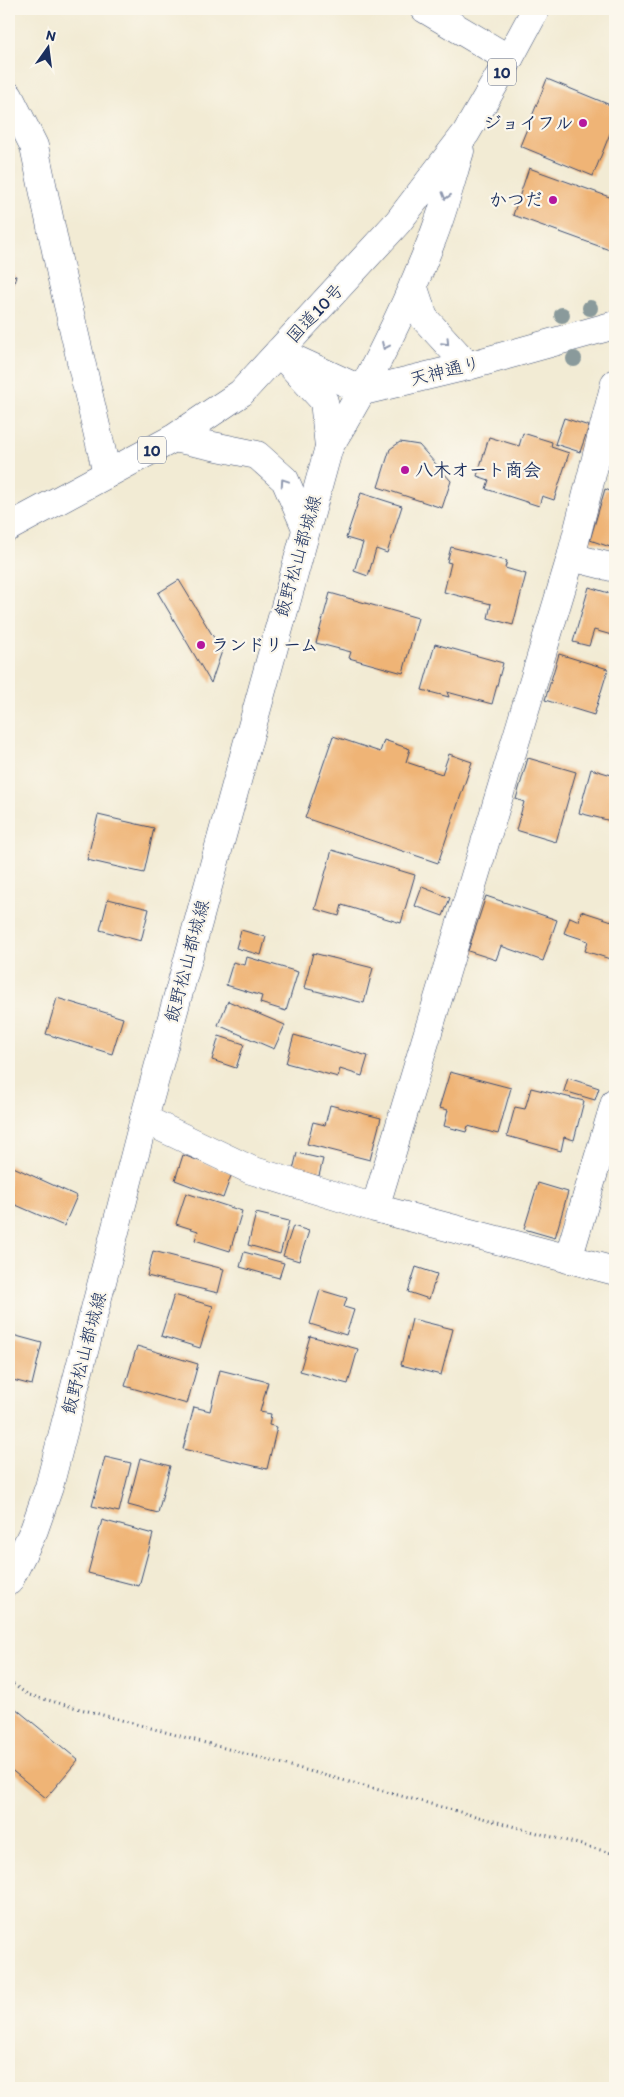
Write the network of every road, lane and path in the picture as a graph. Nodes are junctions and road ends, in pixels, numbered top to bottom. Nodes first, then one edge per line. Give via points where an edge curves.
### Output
1 (425, 9) edge
2 (536, 9) edge
3 (510, 59) junction
4 (9, 96) edge
5 (466, 133) junction
6 (413, 286) junction
7 (615, 325) edge
8 (280, 352) junction
9 (468, 366) junction
10 (615, 382) edge
11 (364, 391) junction
12 (174, 438) junction
13 (329, 448) junction
14 (107, 474) junction
15 (306, 526) junction
16 (9, 527) edge
17 (571, 557) junction
18 (615, 568) edge
19 (615, 1102) edge
20 (144, 1119) junction
21 (375, 1208) junction
22 (568, 1259) junction
23 (615, 1271) edge
24 (9, 1580) edge
25 (9, 1682) edge
26 (615, 1854) edge

1 - 3 main road
2 - 3 main road, 国道10号 / 10
3 - 5 main road, 国道10号 / 10
4 - 14 main road via 34,146
5 -> 6 main road via 432,241
5 - 8 main road, 国道10号 / 10 via 398,222
6 -> 9 main road via 424,318
6 -> 11 main road
7 - 9 main road, 天神通り
8 - 11 main road
8 - 12 main road, 国道10号 / 10 via 241,393
8 - 13 main road, 飯野松山都城線 via 324,401
9 - 11 main road, 天神通り
10 - 17 main road
11 - 13 main road
12 - 14 main road, 国道10号 / 10
15 -> 12 main road via 285,480 257,455
13 - 15 main road, 飯野松山都城線
14 - 16 main road, 国道10号 / 10
15 - 20 main road, 飯野松山都城線
17 - 18 main road
17 - 21 main road
19 - 22 main road
20 - 21 main road via 251,1170
20 - 24 main road, 飯野松山都城線 via 49,1488 34,1530
21 - 22 main road
22 - 23 main road
25 - 26 path via 29,1695

